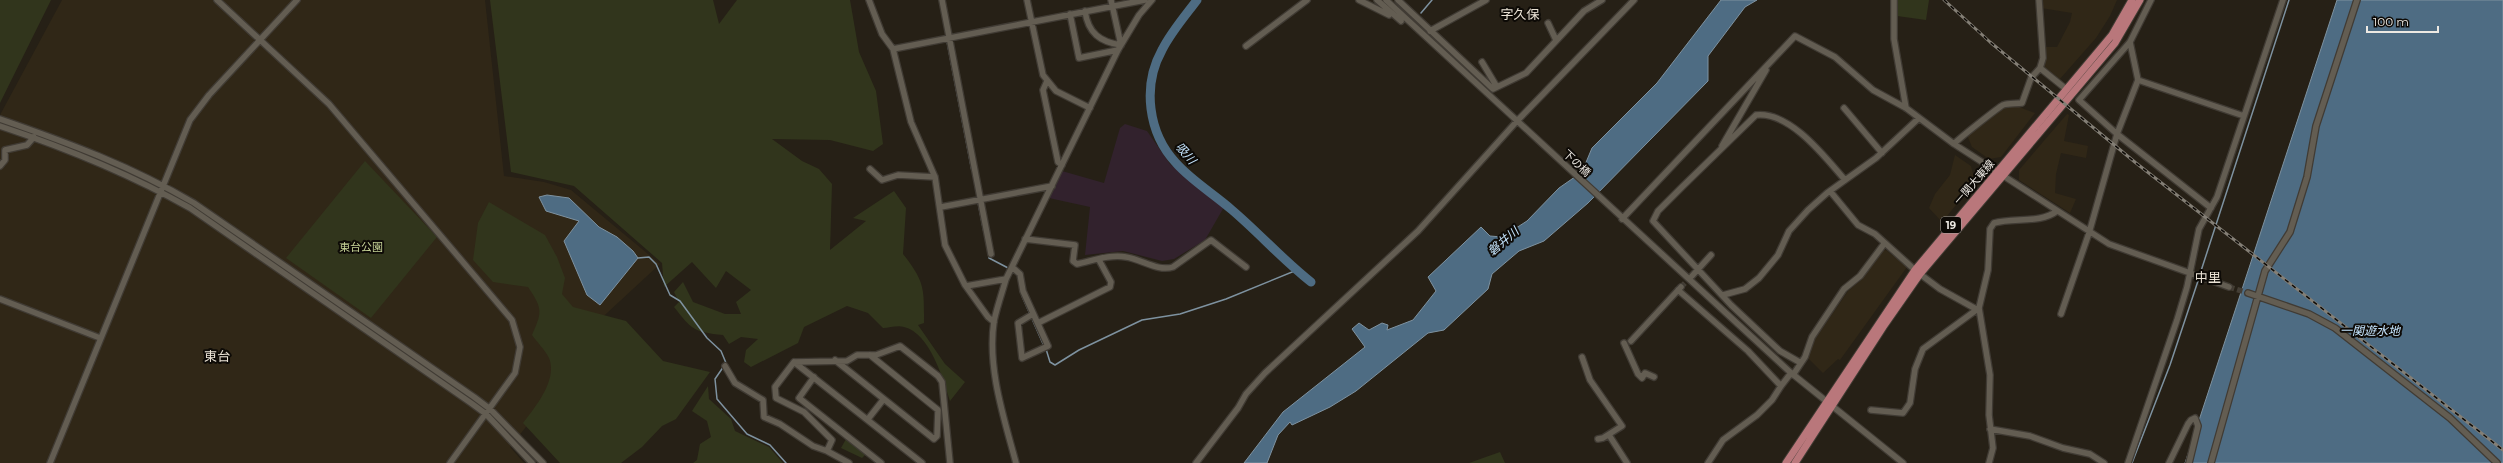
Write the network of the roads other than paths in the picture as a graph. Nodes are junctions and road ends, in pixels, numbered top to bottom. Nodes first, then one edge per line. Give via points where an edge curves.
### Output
1 (217, 0) edge
2 (297, 0) edge
3 (869, 0) edge
4 (942, 0) edge
5 (1026, 0) edge
6 (1149, 0) edge
7 (1307, 0) edge
8 (1359, 0) edge
9 (1377, 0) edge
10 (1386, 0) edge
11 (1398, 0) edge
12 (1486, 0) edge
13 (1602, 0) edge
14 (1634, 0) edge
15 (1894, 0) edge
16 (2039, 0) edge
17 (2132, 0) edge
18 (2140, 0) edge
19 (2151, 0) edge
20 (2283, 0) edge
21 (2357, 0) edge
22 (1112, 3) edge
23 (1085, 11) junction
24 (1070, 14) junction
25 (1388, 15) dead end
26 (1401, 21) dead end
27 (1031, 22) junction
28 (1548, 23) dead end
29 (1430, 31) junction
30 (950, 38) junction
31 (260, 40) junction
32 (1556, 40) junction
33 (2130, 42) junction
34 (1121, 44) junction
35 (1246, 46) dead end
36 (893, 49) junction
37 (1118, 50) junction
38 (1482, 62) dead end
39 (1769, 64) junction
40 (2040, 68) junction
41 (2138, 80) junction
42 (1046, 81) junction
43 (1497, 87) junction
44 (2066, 90) junction
45 (1090, 108) junction
46 (1844, 108) dead end
47 (1906, 108) junction
48 (2244, 116) junction
49 (1919, 118) junction
50 (0, 119) edge
51 (1519, 123) junction
52 (0, 126) edge
53 (2117, 134) junction
54 (34, 137) junction
55 (1954, 144) junction
56 (1718, 153) junction
57 (1882, 153) junction
58 (1062, 165) junction
59 (0, 166) edge
60 (870, 170) dead end
61 (1997, 172) junction
62 (2004, 176) junction
63 (935, 177) junction
64 (1845, 180) junction
65 (162, 184) junction
66 (1052, 186) junction
67 (159, 190) junction
68 (1830, 191) junction
69 (980, 200) junction
70 (941, 207) junction
71 (2211, 208) junction
72 (2057, 211) junction
73 (1620, 217) junction
74 (2089, 233) junction
75 (1026, 239) junction
76 (1884, 244) junction
77 (991, 254) dead end
78 (1711, 255) dead end
79 (1099, 260) junction
80 (1012, 267) junction
81 (1246, 267) dead end
82 (1698, 270) junction
83 (1918, 272) junction
84 (2190, 274) junction
85 (1692, 276) tunnel mouth
86 (1006, 279) junction
87 (966, 286) junction
88 (2229, 287) tunnel mouth
89 (2248, 293) tunnel mouth
90 (1723, 296) junction
91 (2260, 296) junction
92 (0, 299) edge
93 (1977, 308) junction
94 (1034, 314) junction
95 (2061, 314) dead end
96 (994, 322) junction
97 (1038, 323) junction
98 (100, 338) junction
99 (1631, 341) dead end
100 (1624, 343) dead end
101 (870, 355) junction
102 (1582, 357) dead end
103 (835, 360) junction
104 (794, 362) junction
105 (1801, 363) junction
106 (725, 366) dead end
107 (1792, 374) junction
108 (814, 377) junction
109 (1654, 377) dead end
110 (1781, 386) junction
111 (883, 400) junction
112 (1825, 402) junction
113 (1832, 408) junction
114 (1871, 410) dead end
115 (488, 412) junction
116 (868, 419) junction
117 (1990, 429) junction
118 (1609, 435) junction
119 (1598, 439) dead end
120 (827, 451) junction
121 (50, 463) edge
122 (450, 463) edge
123 (532, 463) edge
124 (543, 463) edge
125 (849, 463) edge
126 (881, 463) edge
127 (922, 463) edge
128 (950, 463) edge
129 (1016, 463) edge
130 (1196, 463) edge
131 (1627, 463) edge
132 (1708, 463) edge
133 (1786, 463) edge
134 (1795, 463) edge
135 (1903, 463) edge
136 (1989, 463) edge
137 (2104, 463) edge
138 (2128, 463) edge
139 (2169, 463) edge
140 (2189, 463) edge
141 (2211, 463) edge
142 (2497, 463) edge

1 - 31 street
2 - 31 street
3 - 36 street via 882,34
4 - 30 street
5 - 27 street
6 - 22 street
6 - 34 street
7 - 35 street
8 - 25 street
9 - 26 street
10 - 51 street, 下の橋
11 - 29 street
12 - 29 street
13 - 32 street via 1584,11
14 - 51 street
15 - 47 street via 1894,39
16 - 40 street via 2043,54
17 - 44 main road, 一関大東線 / 19 via 2112,35
18 - 62 main road, 一関大東線 / 19 via 2115,43
19 - 33 street
20 - 48 street
21 - 91 street via 2316,126 2307,177 2290,232 2265,271
22 - 23 street
22 - 34 street
23 - 24 street
23 - 34 street via 1090,29 1097,38
24 - 27 street
24 - 37 street via 1079,58
27 - 30 street
27 - 42 street via 1040,67
28 - 32 street
29 - 43 street via 1493,89
30 - 36 street
30 - 69 street
31 - 65 street via 198,107 182,134
31 - 115 street via 329,104 512,320 519,338 518,364 511,381
32 - 43 street via 1526,73
33 - 41 street
33 - 53 street via 2079,100
34 - 37 street
36 - 63 street via 911,122
37 - 45 street
38 - 43 street
39 - 47 street via 1797,36 1835,57 1873,90
39 - 56 street
39 - 73 street
40 - 44 street
40 - 55 street via 2031,78 2022,103 2002,105
41 - 48 street
41 - 53 street
42 - 45 street via 1056,91
42 - 58 street via 1043,90 1058,162
44 - 61 main road, 一関大東線 / 19
45 - 58 street
46 - 57 street
47 - 49 street
48 - 71 street
49 - 55 street
49 - 57 street
50 - 65 street via 83,148
51 - 73 street, 下の橋
51 - 130 street via 1418,231 1250,388
52 - 54 street
53 - 71 street
53 - 74 street
54 - 59 street via 27,145 5,150 5,160
54 - 67 street via 70,150
55 - 61 street
56 - 64 street via 1753,116 1761,114 1796,129
56 - 82 street via 1658,211 1653,221
57 - 64 street
58 - 66 street
60 - 63 street via 882,180 898,175
61 - 62 street
61 - 83 main road, 一関大東線 / 19
62 - 72 street
62 - 83 main road, 一関大東線 / 19
63 - 70 street
64 - 68 street
65 - 67 street
65 - 115 street via 223,221
66 - 69 street
66 - 75 street
67 - 98 street
67 - 115 street via 218,227
68 - 76 street via 1858,225 1875,234
68 - 90 street via 1795,223 1778,255 1759,278 1745,289
69 - 70 street
69 - 77 street
70 - 87 street via 945,245
71 - 84 street via 2199,229
72 - 74 street
72 - 93 street via 2049,217 1994,222 1990,229 1988,270
73 - 107 street, 下の橋
74 - 84 street via 2109,244
74 - 95 street
75 - 79 street via 1075,245 1074,262 1077,264
75 - 80 street
76 - 83 street
76 - 105 street via 1860,276 1844,289 1812,337
78 - 82 street
79 - 81 street via 1126,257 1166,269 1174,267 1211,240
79 - 97 street via 1111,282 1110,287
80 - 86 street
80 - 94 street via 1020,272 1023,291
82 - 85 street
82 - 90 street
83 - 93 street via 1940,289
83 - 112 main road, 一関大東線 / 19
83 - 113 main road, 一関大東線 / 19
84 - 88 street
84 - 138 street via 2178,320
86 - 87 street
86 - 96 street
87 - 96 street
89 - 91 street
90 - 105 street via 1780,351
91 - 141 street via 2223,413
91 - 142 street via 2309,314 2335,328 2450,418
92 - 98 street
93 - 114 street via 1923,349 1915,368 1910,404 1903,413
93 - 117 street via 1990,375
94 - 97 street
94 - 97 street via 1018,323 1022,358 1048,346
96 - 129 street via 998,391
98 - 121 street
99 - 110 street via 1680,289 1748,351
100 - 109 street via 1638,374 1642,378 1645,373
101 - 103 street via 857,355 847,361
101 - 111 street via 938,410 937,436 934,439
101 - 128 street via 900,346 938,376 942,382
102 - 118 street via 1590,380 1622,426
103 - 104 street
103 - 111 street
104 - 108 street
104 - 120 street via 775,387 775,396 809,416 832,440
105 - 107 street
106 - 120 street via 735,383 763,400 764,417 780,424 813,446
107 - 110 street
107 - 112 street, 下の橋
108 - 116 street
108 - 126 street via 798,398
110 - 132 street via 1757,415 1723,440
111 - 116 street
112 - 113 street, 下の橋
112 - 133 main road, 一関大東線 / 19
113 - 134 main road, 一関大東線 / 19
113 - 135 street, 下の橋
115 - 122 street
115 - 123 street
115 - 124 street
116 - 127 street
117 - 136 street via 1993,448
117 - 137 street via 2030,436 2069,450 2090,454
118 - 119 street
118 - 131 street
120 - 125 street
139 - 140 street via 2188,424 2195,418 2198,426

